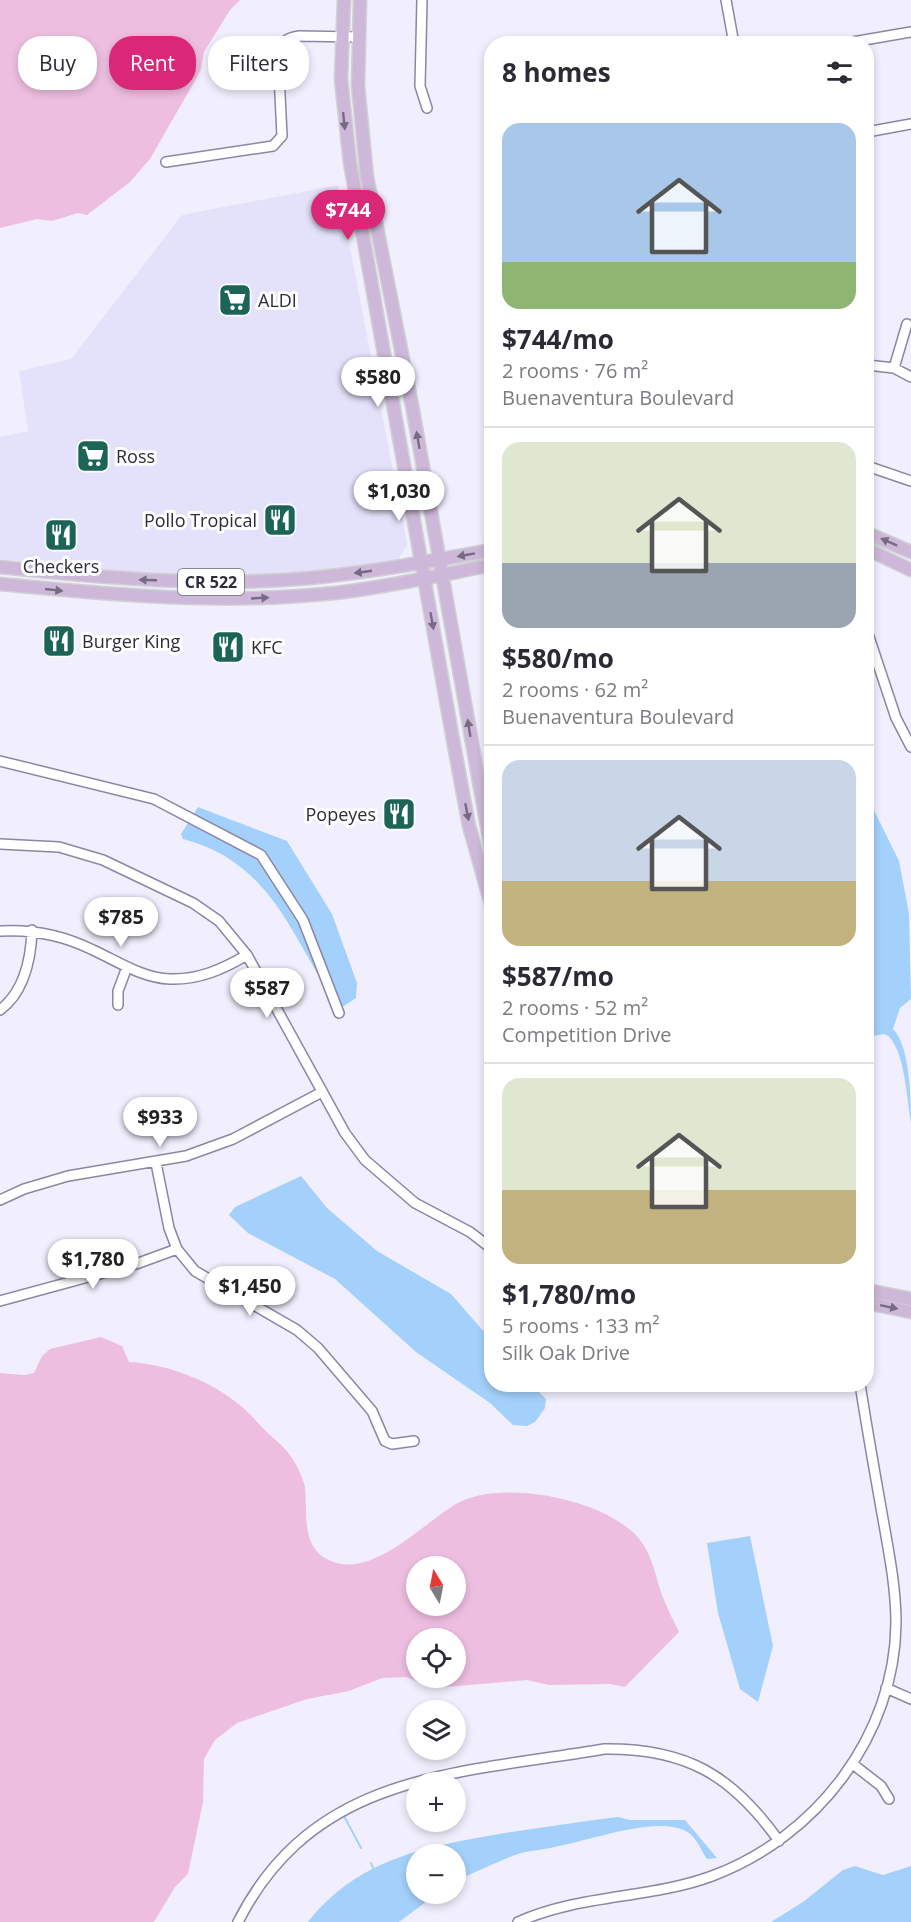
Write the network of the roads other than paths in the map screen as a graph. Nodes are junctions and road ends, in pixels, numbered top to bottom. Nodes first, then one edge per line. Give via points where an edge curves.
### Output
1 (344, 0) edge
2 (360, 0) edge
3 (422, 0) edge
4 (726, 0) edge
5 (911, 32) edge
6 (341, 36) junction
7 (733, 36) edge
8 (357, 37) junction
9 (874, 38) edge
10 (427, 108) dead end
11 (911, 124) edge
12 (874, 131) edge
13 (166, 162) dead end
14 (389, 295) junction
15 (374, 297) junction
16 (907, 324) dead end
17 (874, 366) edge
18 (894, 368) junction
19 (911, 377) edge
20 (874, 469) edge
21 (911, 482) edge
22 (874, 536) edge
23 (484, 552) edge
24 (874, 552) edge
25 (911, 552) edge
26 (439, 560) junction
27 (421, 563) junction
28 (0, 567) edge
29 (484, 567) edge
30 (911, 570) edge
31 (442, 575) junction
32 (111, 578) junction
33 (424, 579) junction
34 (0, 584) edge
35 (109, 594) junction
36 (874, 653) edge
37 (911, 747) edge
38 (473, 750) junction
39 (455, 751) junction
40 (0, 760) edge
41 (484, 811) edge
42 (0, 844) edge
43 (484, 879) edge
44 (32, 930) junction
45 (0, 931) edge
46 (248, 956) junction
47 (128, 967) junction
48 (118, 1005) dead end
49 (0, 1010) edge
50 (339, 1014) dead end
51 (322, 1092) junction
52 (156, 1163) junction
53 (0, 1200) edge
54 (484, 1243) edge
55 (177, 1249) junction
56 (874, 1291) edge
57 (911, 1299) edge
58 (0, 1301) edge
59 (874, 1304) edge
60 (911, 1312) edge
61 (861, 1392) edge
62 (414, 1441) dead end
63 (886, 1688) junction
64 (911, 1699) edge
65 (854, 1765) junction
66 (889, 1799) dead end
67 (779, 1841) junction
68 (238, 1922) edge
69 (518, 1922) edge

1 - 6 main road
2 - 8 main road
3 - 10 street via 420,86
4 - 7 street
5 - 9 street
6 - 8 street
6 - 13 street via 299,36 280,45 282,136 273,146
6 -> 15 main road via 342,99
8 - 14 main road via 357,87 367,177
11 - 12 street
14 - 15 street
26 -> 14 main road
15 - 27 main road
16 - 18 street
17 - 18 street
18 - 19 street
20 - 21 street
25 -> 22 main road
23 -> 26 main road, CR 522
24 - 30 main road
26 - 27 main road, CR 522
26 - 31 main road
27 -> 32 main road, CR 522 via 352,574 257,581
27 - 33 main road
28 - 32 main road, CR 522
29 - 31 main road, CR 522
31 - 33 main road, CR 522
38 -> 31 main road
32 - 35 street
35 -> 33 main road, CR 522 via 169,599 266,598 335,593
33 -> 39 main road
34 -> 35 main road, CR 522
36 - 37 street via 892,709
38 - 39 street
38 - 41 main road
39 -> 43 main road
40 - 50 street via 154,799 261,855 303,920
42 - 46 street via 59,847 113,865 193,903 232,934
44 - 45 street
44 - 47 street via 67,939
44 - 49 street via 27,969 17,990
46 - 47 street via 223,969 191,977 169,979
46 - 51 street
47 - 48 street via 118,991
51 - 52 street via 233,1139
51 - 54 street via 365,1161 415,1203
52 - 53 street via 68,1176
52 - 55 street
55 - 58 street
55 - 62 street via 195,1271 297,1330 318,1348 372,1411 385,1441
56 - 57 main road
59 -> 60 main road
61 - 63 street via 892,1574 896,1623
63 - 64 street
63 - 65 street
65 - 66 street via 882,1786
65 - 67 street via 830,1794
67 - 68 street via 744,1798 701,1767 635,1749 604,1749 414,1782 366,1798 320,1824 289,1850 262,1880
67 - 69 street via 734,1867 700,1880 562,1907

